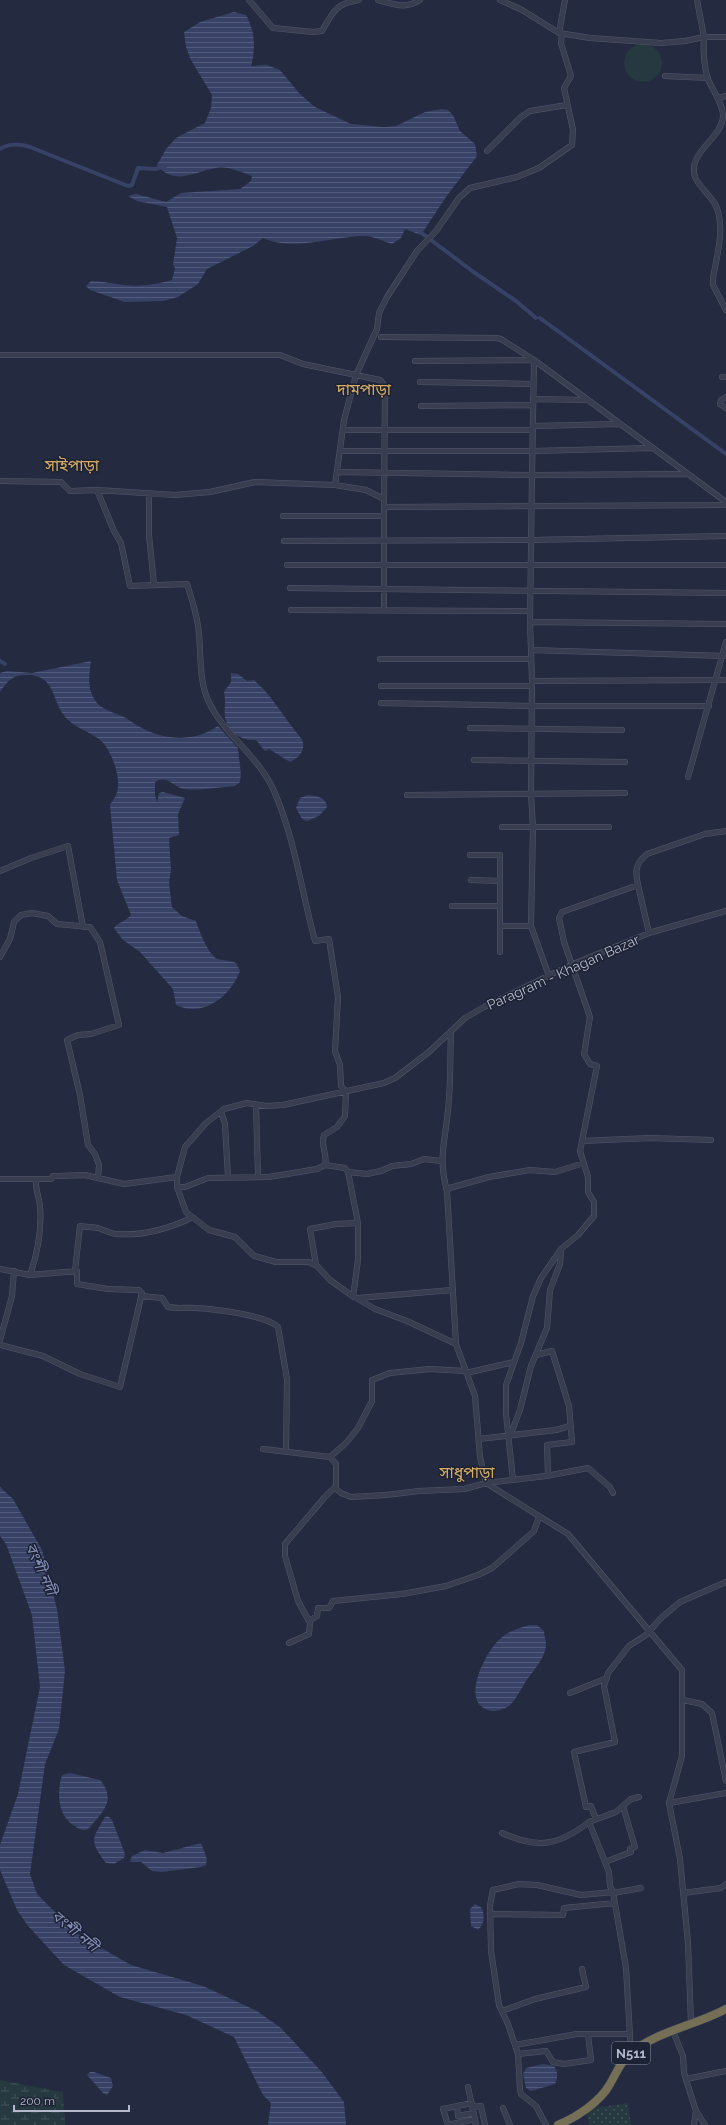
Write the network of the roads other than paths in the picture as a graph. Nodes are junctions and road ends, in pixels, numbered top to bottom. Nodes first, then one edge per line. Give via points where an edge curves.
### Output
1 (249, 0) edge
2 (359, 0) edge
3 (378, 0) edge
4 (420, 0) edge
5 (500, 0) edge
6 (565, 0) edge
7 (697, 0) edge
8 (559, 33) junction
9 (704, 37) junction
10 (726, 37) edge
11 (665, 76) dead end
12 (708, 78) junction
13 (726, 96) edge
14 (718, 98) junction
15 (567, 105) junction
16 (487, 151) dead end
17 (726, 310) edge
18 (381, 337) dead end
19 (0, 355) edge
20 (534, 360) junction
21 (415, 361) dead end
22 (356, 374) junction
23 (420, 382) dead end
24 (534, 384) junction
25 (726, 397) edge
26 (533, 399) junction
27 (588, 400) junction
28 (421, 406) dead end
29 (533, 406) junction
30 (726, 408) edge
31 (620, 424) junction
32 (533, 428) junction
33 (384, 429) junction
34 (343, 430) junction
35 (652, 448) junction
36 (532, 450) junction
37 (340, 451) junction
38 (384, 451) junction
39 (338, 472) junction
40 (384, 473) junction
41 (689, 474) junction
42 (532, 475) junction
43 (0, 481) edge
44 (335, 485) junction
45 (97, 490) junction
46 (150, 494) junction
47 (384, 499) junction
48 (726, 503) edge
49 (384, 507) junction
50 (532, 507) junction
51 (282, 516) dead end
52 (384, 516) junction
53 (726, 536) edge
54 (384, 539) junction
55 (531, 540) junction
56 (284, 541) dead end
57 (287, 565) dead end
58 (726, 565) edge
59 (384, 566) junction
60 (531, 566) junction
61 (154, 585) junction
62 (290, 588) dead end
63 (384, 589) junction
64 (530, 591) junction
65 (726, 593) edge
66 (291, 610) dead end
67 (384, 610) junction
68 (530, 611) junction
69 (530, 622) junction
70 (726, 624) edge
71 (726, 642) edge
72 (531, 650) junction
73 (724, 656) edge
74 (380, 659) dead end
75 (531, 659) junction
76 (716, 680) junction
77 (726, 680) edge
78 (532, 683) junction
79 (381, 686) dead end
80 (381, 703) dead end
81 (531, 706) junction
82 (708, 706) junction
83 (470, 728) dead end
84 (531, 730) junction
85 (622, 730) dead end
86 (474, 760) dead end
87 (531, 761) junction
88 (625, 762) dead end
89 (688, 777) dead end
90 (625, 793) dead end
91 (531, 794) junction
92 (407, 795) dead end
93 (502, 827) dead end
94 (609, 827) dead end
95 (533, 828) junction
96 (726, 831) edge
97 (470, 855) dead end
98 (0, 871) edge
99 (471, 880) dead end
100 (500, 881) junction
101 (638, 885) junction
102 (452, 906) dead end
103 (500, 906) junction
104 (726, 911) edge
105 (500, 926) junction
106 (531, 926) junction
107 (83, 927) junction
108 (648, 933) junction
109 (500, 952) dead end
110 (0, 957) edge
111 (573, 964) junction
112 (549, 976) junction
113 (451, 1031) junction
114 (346, 1091) junction
115 (256, 1106) junction
116 (221, 1112) junction
117 (582, 1140) junction
118 (711, 1140) dead end
119 (441, 1161) junction
120 (584, 1163) junction
121 (325, 1165) junction
122 (348, 1172) junction
123 (178, 1176) junction
124 (258, 1176) junction
125 (228, 1177) junction
126 (98, 1178) junction
127 (0, 1179) edge
128 (36, 1179) junction
129 (177, 1187) junction
130 (446, 1189) junction
131 (190, 1218) junction
132 (358, 1223) junction
133 (561, 1249) junction
134 (316, 1265) junction
135 (0, 1269) edge
136 (14, 1271) junction
137 (75, 1271) junction
138 (30, 1275) junction
139 (452, 1290) junction
140 (141, 1296) junction
141 (355, 1297) junction
142 (0, 1340) edge
143 (456, 1344) junction
144 (0, 1345) edge
145 (536, 1355) junction
146 (514, 1362) junction
147 (466, 1372) junction
148 (570, 1426) junction
149 (510, 1436) junction
150 (479, 1439) junction
151 (263, 1449) dead end
152 (286, 1452) junction
153 (330, 1457) junction
154 (548, 1475) junction
155 (513, 1480) junction
156 (486, 1483) junction
157 (336, 1486) junction
158 (613, 1493) dead end
159 (539, 1517) junction
160 (726, 1582) edge
161 (309, 1621) junction
162 (650, 1631) junction
163 (289, 1643) dead end
164 (607, 1678) junction
165 (570, 1693) dead end
166 (683, 1700) junction
167 (726, 1781) edge
168 (726, 1793) edge
169 (639, 1797) dead end
170 (669, 1803) junction
171 (623, 1806) junction
172 (596, 1820) junction
173 (589, 1822) junction
174 (502, 1833) dead end
175 (605, 1862) junction
176 (726, 1884) edge
177 (641, 1888) dead end
178 (613, 1892) junction
179 (683, 1893) junction
180 (615, 1903) junction
181 (490, 1914) junction
182 (582, 1969) dead end
183 (726, 2009) edge
184 (502, 2011) junction
185 (691, 2024) junction
186 (673, 2031) junction
187 (588, 2034) junction
188 (629, 2034) junction
189 (515, 2045) junction
190 (631, 2053) junction
191 (518, 2054) junction
192 (726, 2071) edge
193 (686, 2079) junction
194 (468, 2087) dead end
195 (457, 2106) junction
196 (503, 2108) dead end
197 (473, 2111) junction
198 (696, 2111) junction
199 (573, 2122) edge
200 (476, 2125) edge
201 (486, 2125) edge
202 (510, 2125) edge
203 (546, 2125) edge
204 (558, 2125) edge
205 (694, 2125) edge
206 (705, 2125) edge

1 - 2 street via 273,28 313,32 322,31 338,6
3 - 4 street via 397,6
5 - 8 street via 522,10
6 - 8 street
7 - 9 street
8 - 9 street via 661,43 685,42
8 - 15 street via 562,34 561,43 571,76 564,88
9 - 10 street
9 - 12 street
11 - 12 street
12 - 14 street
13 - 14 street
14 - 17 street via 723,115 714,137 698,156 695,177 715,203 722,218 713,285
15 - 16 street via 530,111
15 - 22 street via 573,130 572,145 539,168 508,180 470,188 459,198 436,231 417,251 387,297 379,313 377,329
18 - 20 street via 496,338
19 - 22 street via 280,355 303,364
20 - 21 street
20 - 24 street
20 - 27 street
22 - 33 street via 380,380 384,386
22 - 34 street
23 - 24 street
24 - 26 street
25 - 30 street via 720,400 720,404
26 - 27 street
26 - 29 street
27 - 31 street
28 - 29 street
29 - 32 street
31 - 32 street
31 - 35 street
32 - 33 street
32 - 36 street
33 - 34 street
33 - 38 street
34 - 37 street
35 - 36 street
35 - 41 street
36 - 38 street
36 - 42 street
37 - 38 street
37 - 39 street
38 - 40 street
39 - 40 street
39 - 44 street
40 - 42 street
40 - 47 street
41 - 42 street
41 - 48 street
42 - 50 street
43 - 45 street via 61,482 70,491
44 - 46 street via 256,482 210,492
44 - 47 street via 366,490
45 - 46 street
45 - 61 street via 121,543 130,586
46 - 61 street via 149,534
47 - 49 street
48 - 50 street
49 - 50 street
49 - 52 street
50 - 55 street
51 - 52 street
52 - 54 street
53 - 55 street
54 - 55 street
54 - 56 street
54 - 59 street
55 - 60 street
57 - 59 street
58 - 60 street
59 - 60 street
59 - 63 street
60 - 64 street
61 - 114 street via 187,584 195,608 207,699 214,712 256,762 274,790 315,941 329,939 338,997 335,1051 340,1065 341,1086
62 - 63 street
63 - 64 street
63 - 67 street
64 - 65 street
64 - 68 street
66 - 67 street
67 - 68 street
68 - 69 street
69 - 70 street
69 - 72 street
71 - 73 street
72 - 73 street
72 - 75 street
73 - 76 street
74 - 75 street
75 - 78 street
76 - 77 street
76 - 78 street
76 - 82 street
78 - 79 street
78 - 81 street
80 - 81 street
81 - 82 street
81 - 84 street
82 - 89 street
83 - 84 street
84 - 85 street
84 - 87 street
86 - 87 street
87 - 88 street
87 - 91 street
90 - 91 street
91 - 92 street
91 - 95 street
93 - 95 street
94 - 95 street
95 - 106 street
96 - 101 street via 704,834 647,854 635,870
97 - 100 street via 500,855
98 - 107 street via 68,846
99 - 100 street
100 - 103 street
101 - 108 street
101 - 111 street via 562,912 558,923
102 - 103 street
103 - 105 street
104 - 108 street, Paragram - Khagan Bazar
105 - 106 street
105 - 109 street
106 - 112 street
107 - 110 street via 57,924 48,916 32,912 21,915 14,922 10,939
107 - 126 street via 90,927 100,942 119,1025 67,1040 88,1145 99,1166
108 - 111 street, Paragram - Khagan Bazar
111 - 112 street, Paragram - Khagan Bazar
111 - 117 street via 590,1018 584,1054 590,1064 597,1066
112 - 113 street, Paragram - Khagan Bazar via 484,1007 465,1018
113 - 114 street, Paragram - Khagan Bazar via 429,1052 394,1078
113 - 119 street via 448,1109
114 - 115 street, Paragram - Khagan Bazar via 282,1105
114 - 121 street via 345,1116 337,1127 326,1132 322,1141 327,1159
115 - 116 street, Paragram - Khagan Bazar via 241,1104
115 - 124 street
116 - 123 street, Paragram - Khagan Bazar via 206,1123 186,1148
116 - 125 street via 225,1124
117 - 118 street
117 - 120 street via 580,1151
119 - 122 street via 424,1159 375,1172
119 - 130 street
120 - 130 street via 555,1172 530,1170 489,1177
120 - 133 street via 588,1177 588,1192 594,1202 594,1216 578,1235
121 - 122 street via 345,1168
121 - 124 street via 317,1169 278,1176
122 - 132 street
123 - 126 street via 124,1184
123 - 129 street, Paragram - Khagan Bazar
124 - 125 street
125 - 129 street via 208,1178 195,1184
126 - 128 street via 77,1175
127 - 128 street
128 - 138 street via 41,1236
129 - 131 street
130 - 139 street
131 - 134 street via 209,1230 235,1237 254,1256 276,1262 309,1262
131 - 137 street via 160,1230 131,1234 114,1234 99,1228 80,1226
132 - 134 street via 310,1229
132 - 141 street
133 - 145 street via 560,1264 550,1290 548,1328
133 - 146 street via 532,1296
134 - 141 street via 330,1280
135 - 136 street
136 - 138 street
136 - 142 street via 12,1296
137 - 138 street
137 - 140 street via 77,1270 77,1284 139,1290
139 - 141 street
139 - 143 street
140 - 144 street via 120,1388 80,1374 44,1356
140 - 152 street via 162,1298 168,1307 225,1311 261,1318 278,1327 287,1379
141 - 143 street via 375,1309
143 - 147 street
145 - 148 street via 552,1351 569,1406
145 - 149 street
146 - 147 street
146 - 149 street via 506,1385 506,1414
147 - 150 street via 475,1396
147 - 153 street via 430,1369 390,1373 372,1380 372,1401 358,1428
148 - 149 street
148 - 154 street via 572,1442 547,1445
149 - 150 street
149 - 155 street
150 - 156 street
151 - 152 street
152 - 153 street
153 - 157 street via 336,1464
154 - 155 street
154 - 158 street via 588,1468 610,1487
155 - 156 street
156 - 157 street via 464,1489 360,1497 341,1494
156 - 159 street
157 - 161 street via 285,1544 285,1556 298,1601
159 - 161 street via 534,1531 487,1571 446,1586 402,1594 333,1601 329,1608 318,1608 317,1616
159 - 162 street via 568,1534
160 - 162 street via 680,1602
161 - 163 street via 309,1634
162 - 164 street via 629,1646
162 - 166 street via 682,1670
164 - 165 street
164 - 172 street via 604,1686 615,1742 574,1752 586,1807 591,1806
166 - 167 street via 702,1704 712,1713
166 - 170 street via 682,1756
168 - 170 street
169 - 171 street via 631,1799
170 - 179 street via 680,1859
171 - 172 street via 616,1812
171 - 175 street via 635,1847 630,1849 631,1852
172 - 173 street
173 - 174 street via 553,1843 532,1842
173 - 175 street
175 - 178 street
176 - 179 street via 721,1888
177 - 178 street
178 - 180 street
178 - 181 street via 581,1895 537,1885 519,1884 493,1890
179 - 185 street
180 - 181 street via 564,1908 564,1915
180 - 188 street via 626,1968
181 - 184 street via 491,1951
182 - 184 street via 586,1987 534,1999
183 - 185 highway, N511
184 - 189 street
185 - 186 highway, N511
186 - 190 highway, N511 via 640,2046
186 - 193 street via 683,2056
187 - 188 street
187 - 189 street
187 - 191 street via 591,2060 564,2064 553,2062 546,2051
188 - 190 street
189 - 191 street
190 - 199 highway, N511 via 609,2086
191 - 203 street via 521,2094 536,2106
192 - 193 street
193 - 198 street
194 - 197 street
195 - 197 street
195 - 197 street via 458,2116
195 - 197 street via 443,2109 448,2124
196 - 202 street
197 - 200 street
197 - 201 street via 481,2106
198 - 205 street
198 - 206 street
199 - 204 highway, N511

